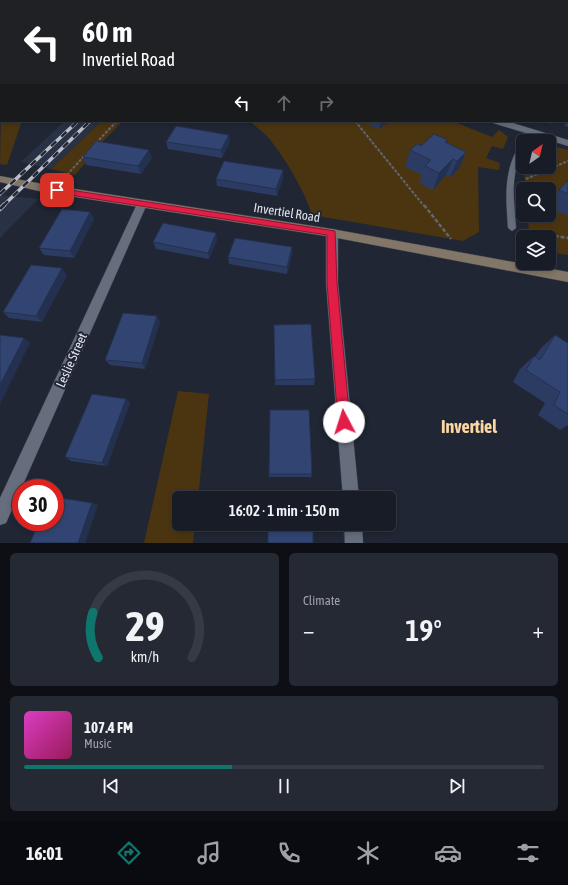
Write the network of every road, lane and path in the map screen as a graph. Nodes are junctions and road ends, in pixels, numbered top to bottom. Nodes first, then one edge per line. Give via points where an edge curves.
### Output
1 (116, 122) edge
2 (356, 122) edge
3 (499, 122) edge
4 (534, 133) joint
5 (568, 143) edge
6 (93, 146) edge
7 (88, 151) edge
8 (516, 156) edge
9 (568, 162) edge
10 (65, 177) dead end
11 (0, 179) edge
12 (509, 186) junction
13 (142, 204) junction
14 (512, 228) joint
15 (332, 233) junction
16 (568, 238) edge
17 (453, 241) dead end
18 (568, 277) edge
19 (350, 491) edge
20 (0, 517) edge
21 (353, 531) edge
22 (354, 543) edge

1 - 6 path
2 - 17 path
3 - 4 street
4 - 5 street
7 - 10 path
8 - 12 lane
9 - 12 path
11 - 13 main road, Invertiel Road
12 - 14 lane
13 - 15 main road, Invertiel Road
13 - 20 street, Leslie Street
14 - 16 path
15 - 18 main road, Invertiel Road
15 - 19 street via 332,283
21 - 22 street

